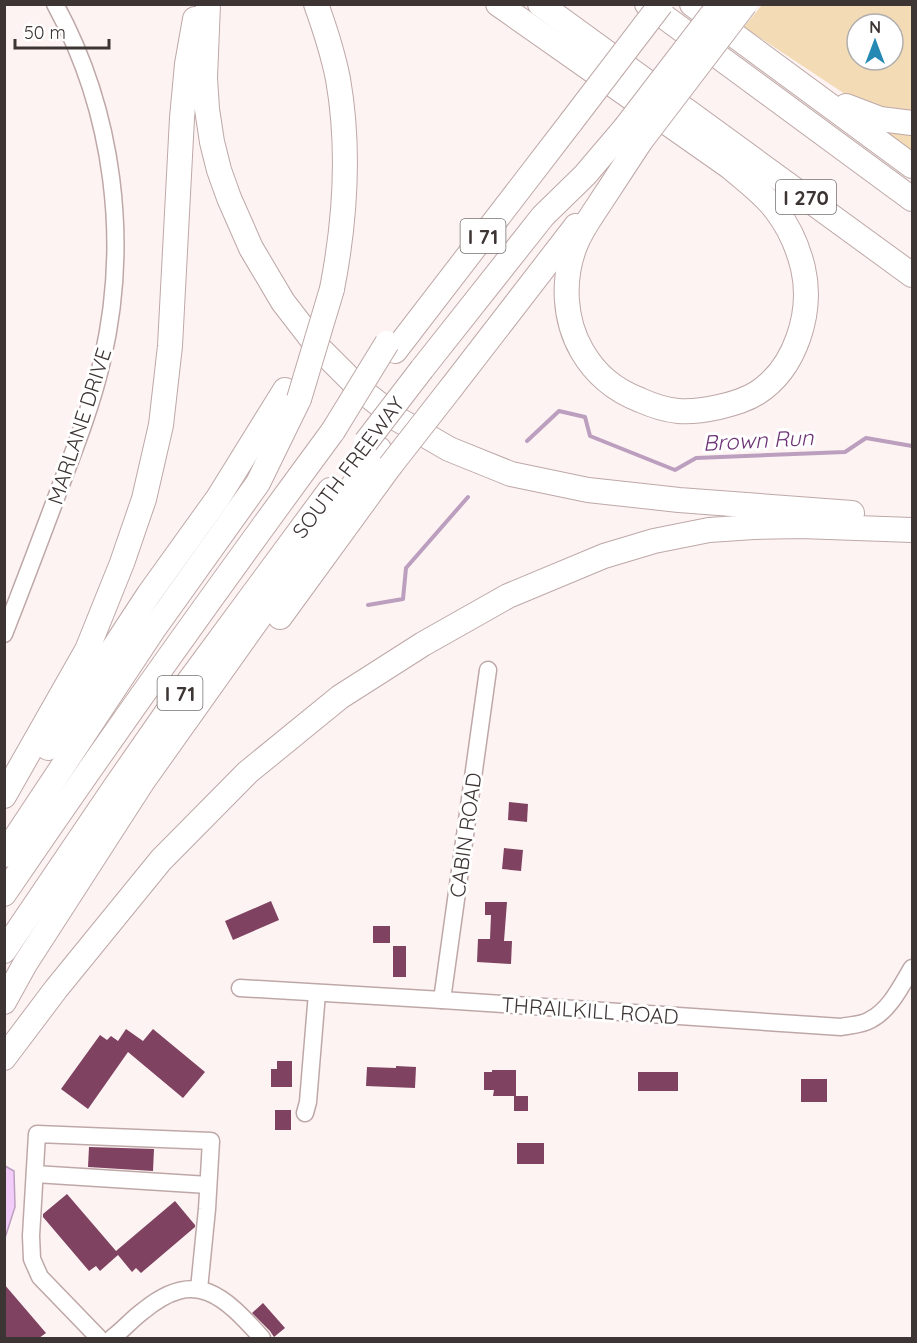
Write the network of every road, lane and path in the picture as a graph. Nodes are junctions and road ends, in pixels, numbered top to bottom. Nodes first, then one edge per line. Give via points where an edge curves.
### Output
1 (55, 4) edge
2 (198, 4) edge
3 (208, 4) edge
4 (316, 4) edge
5 (498, 4) edge
6 (540, 4) edge
7 (641, 4) edge
8 (647, 4) edge
9 (661, 4) edge
10 (692, 4) edge
11 (720, 4) edge
12 (745, 4) edge
13 (776, 65) junction
14 (565, 117) junction
15 (912, 123) edge
16 (632, 135) junction
17 (912, 166) edge
18 (912, 199) edge
19 (912, 274) edge
20 (436, 378) junction
21 (292, 395) junction
22 (378, 453) junction
23 (912, 517) edge
24 (912, 530) edge
25 (4, 634) edge
26 (488, 669) dead end
27 (4, 796) edge
28 (4, 812) edge
29 (4, 855) edge
30 (4, 894) edge
31 (4, 951) edge
32 (912, 968) edge
33 (240, 988) dead end
34 (317, 993) junction
35 (8, 997) edge
36 (442, 1000) junction
37 (4, 1058) edge
38 (305, 1113) dead end
39 (35, 1174) junction
40 (208, 1185) junction
41 (199, 1289) junction
42 (99, 1338) edge
43 (112, 1338) edge
44 (262, 1338) edge

1 - 25 street, MARLANE DRIVE via 80,57 105,138 115,222 113,301 90,404
2 - 27 highway via 182,118 170,346 161,425 144,499 87,650
3 - 23 highway via 205,78 212,142 222,180 251,248 283,302 317,346 361,390 399,420 449,449 511,474 588,490
4 - 21 highway, bridge via 338,79 345,186 332,289
5 - 16 highway via 730,167 765,197 786,225 803,269 806,298 801,328 791,355 777,376 756,394 692,412 655,407 625,394 597,374 575,336 568,311 567,278 575,246
6 - 19 highway, I 270
7 - 14 highway
8 - 18 highway, I 270
9 - 14 highway, SOUTH FREEWAY / I 71, bridge
10 - 13 highway
11 - 16 highway, SOUTH FREEWAY / I 71, bridge
12 - 16 highway, bridge
13 - 15 highway via 848,107 880,119
13 - 17 highway
14 - 30 highway, SOUTH FREEWAY / I 71, bridge via 391,347
16 - 20 highway
16 - 20 highway, SOUTH FREEWAY / I 71 via 543,216
20 - 22 highway, SOUTH FREEWAY / I 71, bridge
20 - 22 highway, bridge
21 - 28 highway via 149,594
21 - 29 highway via 258,483 153,630
22 - 31 highway, SOUTH FREEWAY / I 71 via 181,692
22 - 35 highway via 211,711
24 - 37 highway via 754,527 709,530 654,541 604,556 508,596 423,644 340,697 248,772 161,860
26 - 36 street, CABIN ROAD
32 - 36 street, THRAILKILL ROAD via 882,1011 870,1021 842,1027
33 - 34 street, THRAILKILL ROAD
34 - 36 street, THRAILKILL ROAD
34 - 38 street
39 - 40 street
39 - 40 street via 37,1134 211,1141
39 - 42 street via 32,1259 40,1277
40 - 41 street
41 - 43 street via 181,1290 161,1298
41 - 44 street via 226,1303

